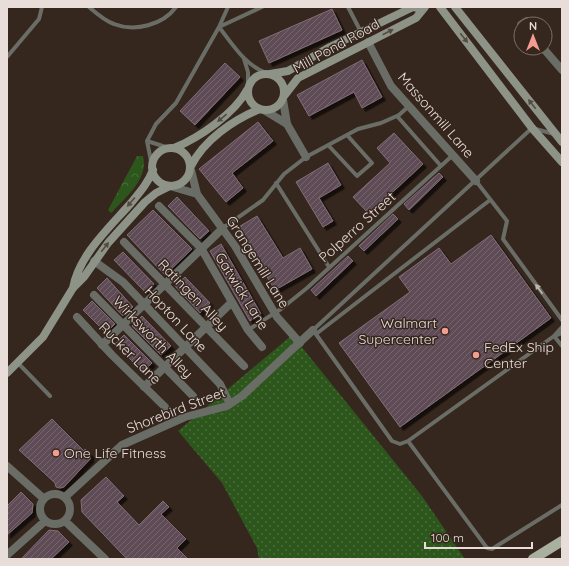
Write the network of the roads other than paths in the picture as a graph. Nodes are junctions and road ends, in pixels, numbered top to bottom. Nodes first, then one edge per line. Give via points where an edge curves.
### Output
1 (42, 7) edge
2 (89, 7) edge
3 (176, 7) edge
4 (228, 7) edge
5 (262, 7) edge
6 (348, 7) edge
7 (440, 7) edge
8 (455, 7) edge
9 (423, 8) edge
10 (219, 27) junction
11 (361, 32) junction
12 (368, 42) junction
13 (550, 56) edge
14 (7, 57) edge
15 (244, 59) junction
16 (562, 70) edge
17 (268, 73) junction
18 (248, 89) junction
19 (283, 98) junction
20 (409, 106) junction
21 (262, 110) junction
22 (397, 116) junction
23 (287, 124) junction
24 (532, 128) junction
25 (347, 135) junction
26 (556, 135) junction
27 (147, 141) junction
28 (562, 142) edge
29 (328, 145) junction
30 (172, 148) junction
31 (452, 155) junction
32 (306, 157) junction
33 (562, 162) edge
34 (441, 166) junction
35 (152, 168) junction
36 (191, 168) junction
37 (476, 181) junction
38 (276, 183) junction
39 (170, 186) junction
40 (197, 194) junction
41 (490, 200) junction
42 (159, 206) dead end
43 (223, 228) junction
44 (124, 242) dead end
45 (201, 248) junction
46 (94, 261) junction
47 (329, 267) junction
48 (165, 284) junction
49 (73, 288) junction
50 (94, 295) dead end
51 (232, 302) junction
52 (144, 304) junction
53 (275, 313) junction
54 (77, 317) dead end
55 (562, 320) edge
56 (123, 325) junction
57 (207, 327) junction
58 (562, 327) edge
59 (248, 330) junction
60 (314, 332) junction
61 (562, 333) edge
62 (554, 336) junction
63 (300, 343) junction
64 (102, 345) junction
65 (562, 346) edge
66 (262, 347) dead end
67 (185, 348) junction
68 (18, 363) junction
69 (244, 366) dead end
70 (165, 367) junction
71 (7, 373) edge
72 (144, 387) junction
73 (50, 396) dead end
74 (193, 396) dead end
75 (230, 404) junction
76 (165, 407) dead end
77 (408, 441) junction
78 (7, 466) edge
79 (65, 497) junction
80 (43, 498) junction
81 (562, 505) edge
82 (45, 521) junction
83 (65, 521) junction
84 (562, 541) edge
85 (7, 555) edge
86 (105, 559) edge
87 (533, 559) edge

1 - 14 lane via 39,19
2 - 3 lane via 115,25 144,27 160,21
4 - 10 lane
5 - 10 lane
6 - 11 lane
7 -> 24 street
26 -> 8 street
9 - 11 street, Mill Pond Road via 413,7
12 -> 9 street, Mill Pond Road via 416,18
10 - 15 lane
10 - 27 lane via 176,103 156,124
11 - 17 street, Mill Pond Road via 288,71
12 - 19 street, Mill Pond Road via 298,78
12 - 20 street, Massonmill Lane via 391,86
13 - 16 street
15 - 17 lane via 251,66
15 - 18 lane via 248,72
17 - 18 street, Mill Pond Road via 254,77
17 - 19 street, Mill Pond Road via 280,79 285,90
18 - 21 street via 250,101
18 -> 30 street, Mill Pond Road via 243,98 226,114 193,139
19 - 21 street, Mill Pond Road via 274,109
19 - 23 street
20 - 22 lane
20 - 31 street, Massonmill Lane
21 - 23 street
21 - 36 street, Mill Pond Road via 235,121 208,142 197,154
22 - 25 lane
22 - 34 lane
23 - 32 street
24 - 26 lane
24 - 33 street
24 - 37 lane
25 - 29 lane
25 - 29 lane via 372,162 357,176
26 - 28 street
27 - 30 lane
27 - 35 lane
29 - 32 lane
30 - 35 street, Mill Pond Road via 159,152 153,160
30 - 36 street via 184,152
31 - 34 lane, Polperro Street
31 - 37 street, Massonmill Lane
32 - 38 lane
34 - 47 lane, Polperro Street
35 - 39 street via 158,181
35 -> 49 street, Mill Pond Road via 146,184 83,262 75,275
36 - 39 street, Mill Pond Road via 185,181
36 - 40 street
37 - 41 lane
37 - 60 lane
38 - 43 lane via 262,200
38 - 47 lane
39 - 40 street
46 -> 39 street, Mill Pond Road via 145,202
40 - 43 street, Grangemill Lane
55 -> 41 lane via 503,240 507,221
41 - 60 lane
42 - 45 street, Gatwick Lane
43 - 45 street
43 - 53 street, Grangemill Lane
44 - 48 street, Ratingen Alley
45 - 48 street
45 - 51 street, Gatwick Lane
46 - 49 street, Mill Pond Road
46 - 52 street, Hopton Lane via 123,282
47 - 53 lane, Polperro Street
48 - 52 street
48 - 57 street, Ratingen Alley
49 - 68 street, Mill Pond Road via 48,330
50 - 56 street, Wirksworth Alley
51 - 57 street
51 - 59 street, Gatwick Lane
52 - 56 street
52 - 67 street, Hopton Lane
53 - 59 lane, Polperro Street
53 - 63 street, Grangemill Lane
54 - 64 street, Rucker Lane
56 - 64 street
56 - 70 street, Wirksworth Alley
57 - 67 street
57 - 69 street, Ratingen Alley
58 - 62 lane
59 - 66 street, Gatwick Lane
60 - 63 street, Shorebird Street
60 - 77 lane via 392,441 400,444
61 - 62 lane
62 - 65 lane
62 - 77 lane
63 - 75 street, Shorebird Street
64 - 72 street, Rucker Lane
67 - 70 street
67 - 75 street, Hopton Lane via 220,384
68 - 71 street, Mill Pond Road
68 - 73 lane
70 - 72 street
70 - 74 street, Wirksworth Alley
72 - 76 street, Rucker Lane
75 - 79 street, Shorebird Street via 185,417 122,445
77 - 81 lane via 487,548 492,549
78 - 80 street
79 - 80 street via 52,494
79 - 83 street via 70,512
80 - 82 street via 39,507
82 - 83 street via 55,524
82 - 85 street
83 - 86 street
84 - 87 main road

